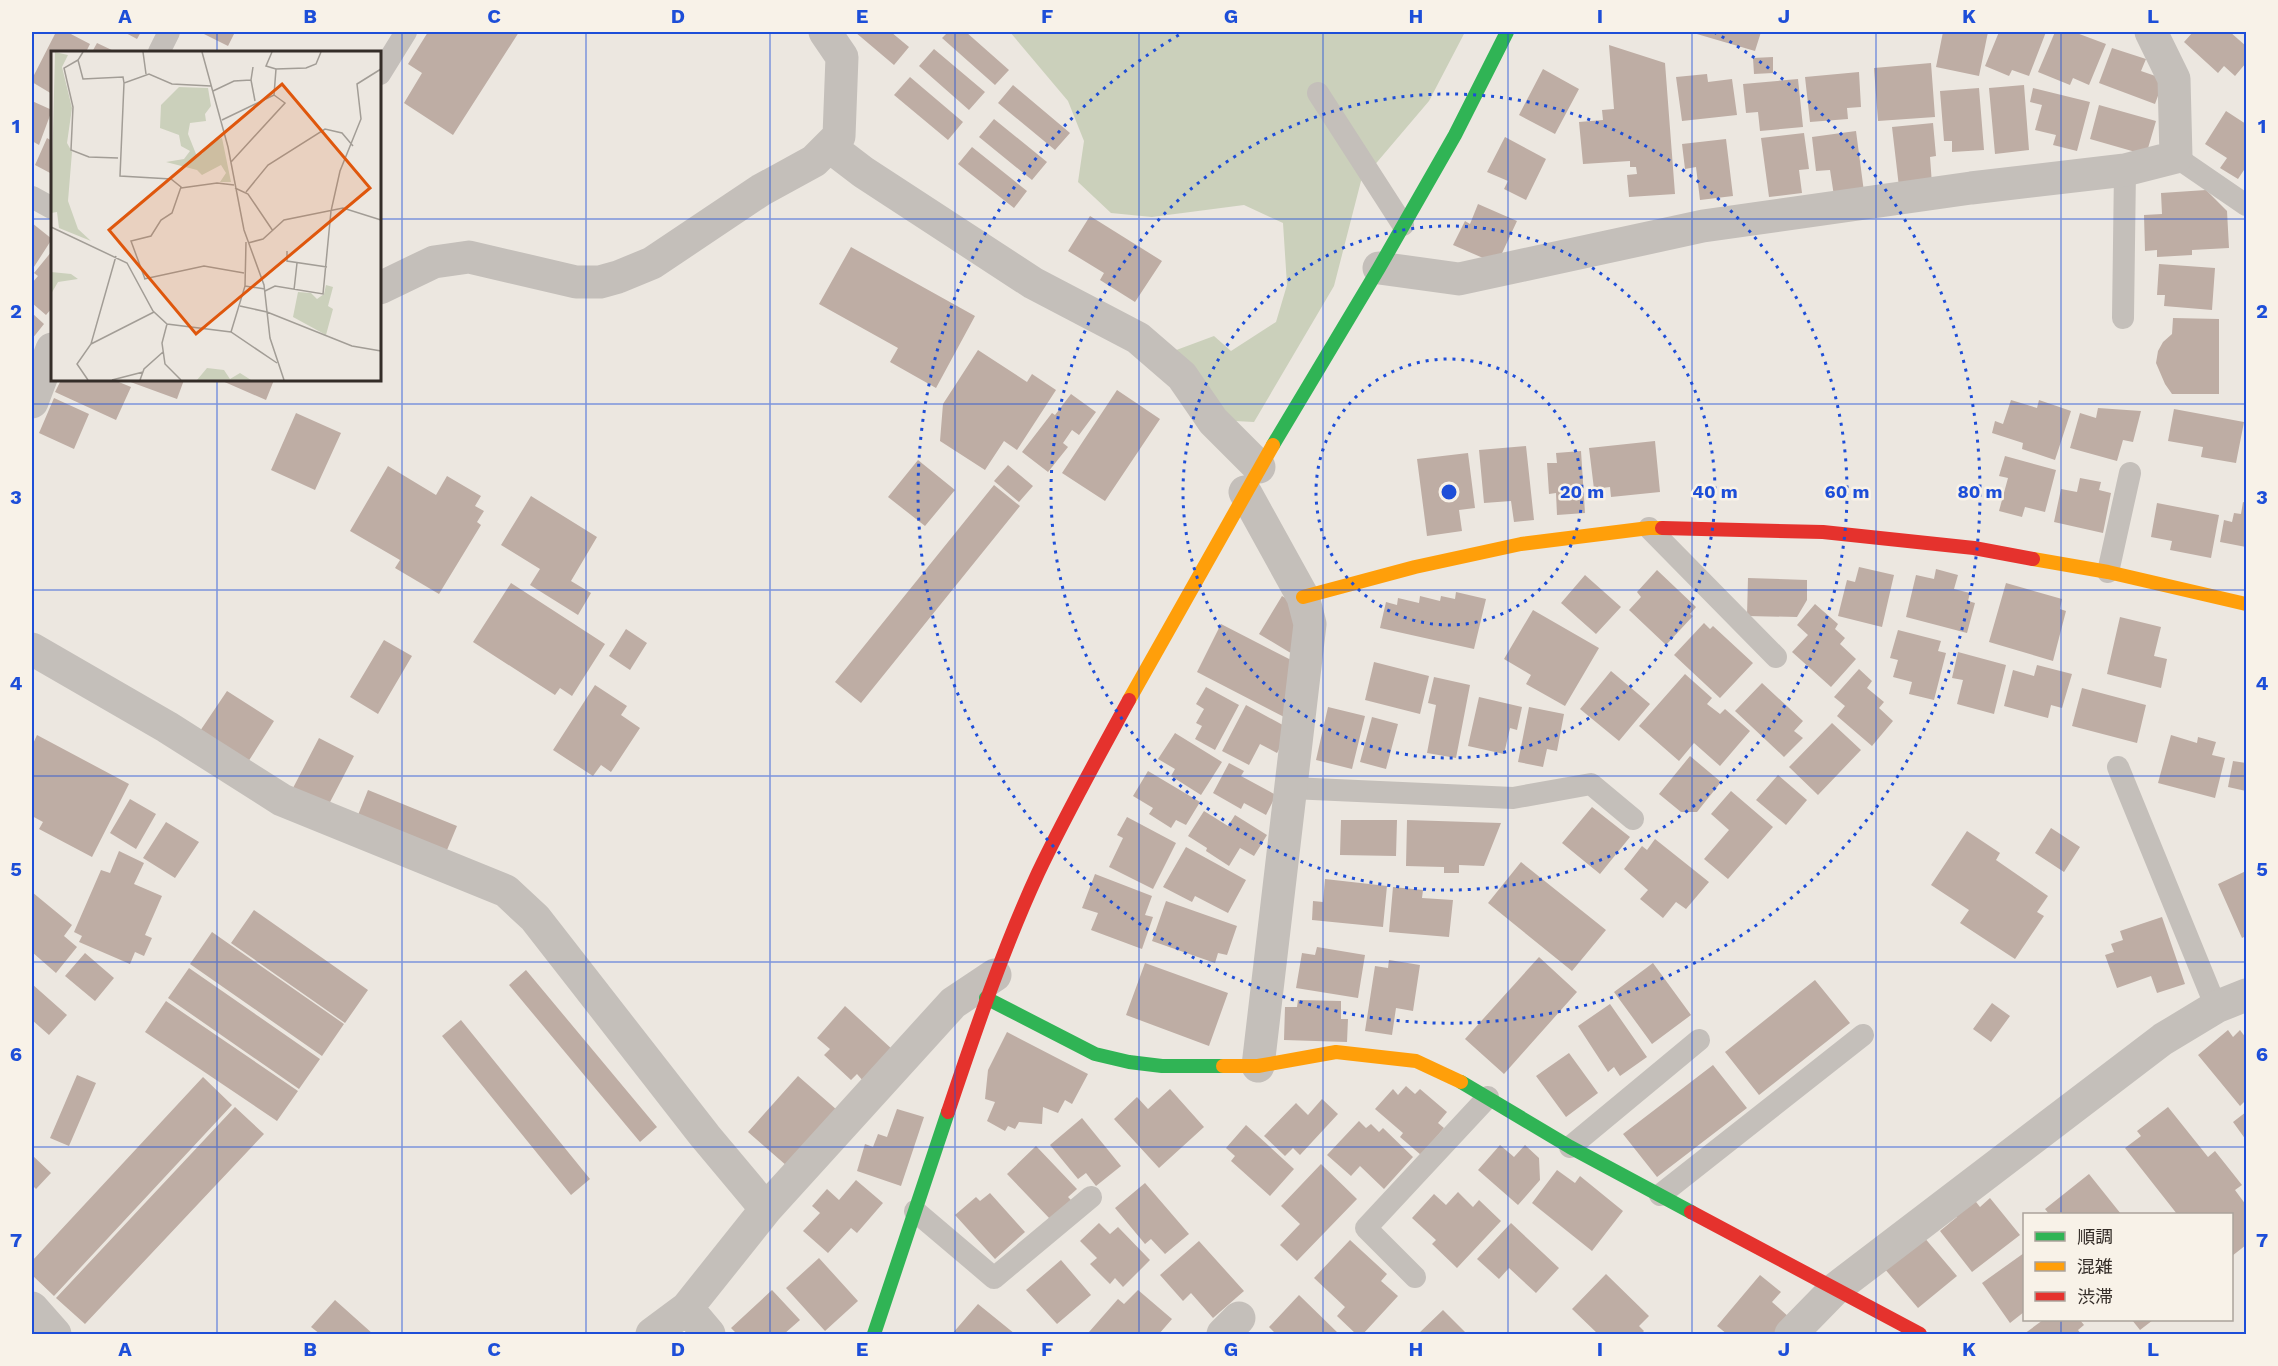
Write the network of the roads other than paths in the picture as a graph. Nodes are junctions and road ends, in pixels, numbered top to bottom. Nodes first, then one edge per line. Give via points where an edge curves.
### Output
1 (169, 32) edge
2 (406, 32) edge
3 (825, 32) edge
4 (1507, 32) edge
5 (2151, 32) edge
6 (160, 51) edge
7 (381, 72) edge
8 (1318, 93) dead end
9 (829, 146) junction
10 (2176, 157) junction
11 (2125, 170) junction
12 (32, 198) edge
13 (2247, 204) edge
14 (51, 208) edge
15 (1403, 225) junction
16 (1379, 268) junction
17 (381, 288) edge
18 (2123, 318) dead end
19 (51, 352) edge
20 (32, 402) edge
21 (2130, 473) dead end
22 (1252, 479) junction
23 (1649, 528) junction
24 (2108, 572) junction
25 (1303, 597) junction
26 (2247, 604) edge
27 (32, 649) edge
28 (1776, 657) dead end
29 (2118, 767) dead end
30 (1290, 788) junction
31 (1633, 819) dead end
32 (990, 986) junction
33 (2247, 995) edge
34 (2216, 1007) junction
35 (1863, 1035) dead end
36 (1699, 1040) dead end
37 (1258, 1066) junction
38 (1488, 1097) junction
39 (1570, 1147) junction
40 (1660, 1195) junction
41 (1091, 1197) dead end
42 (766, 1209) junction
43 (915, 1211) junction
44 (1415, 1276) dead end
45 (1834, 1289) junction
46 (32, 1308) edge
47 (687, 1308) junction
48 (56, 1335) edge
49 (652, 1335) edge
50 (709, 1335) edge
51 (874, 1335) edge
52 (1791, 1335) edge
53 (1920, 1335) edge

1 - 6 lane
2 - 7 lane
3 - 9 street via 842,57 839,136
4 - 15 street via 1455,135
5 - 10 street via 2174,79
8 - 15 lane
9 - 17 street via 814,161 761,190 652,263 618,277 576,282 469,257 434,262
9 - 22 street via 862,172 1033,283 1138,338 1182,376
10 - 11 street
10 - 13 lane
11 - 16 street via 1702,226 1459,279
11 - 18 lane
12 - 14 lane
15 - 16 street
16 - 22 street
19 - 20 street
21 - 24 lane
22 - 25 street
22 - 32 street via 1077,796 1037,875
23 - 24 street via 1823,532 1974,548
23 - 25 street via 1521,544
23 - 28 lane
24 - 26 street
25 - 30 street via 1310,624
27 - 42 street via 167,727 282,800 506,891 535,918
29 - 34 lane
30 - 31 lane via 1513,798 1590,784
30 - 37 street
32 - 37 street via 1095,1054 1162,1066
32 - 42 street via 953,1003
32 - 43 street
33 - 34 street
34 - 45 street via 2163,1039
35 - 40 lane
36 - 39 lane
37 - 38 street via 1336,1052 1416,1060
38 - 39 street
38 - 44 lane via 1366,1228
39 - 40 street
40 - 45 street
41 - 43 lane via 993,1278
42 - 47 street
43 - 51 street
45 - 52 street
45 - 53 street
46 - 48 street
47 - 49 street
47 - 50 street

